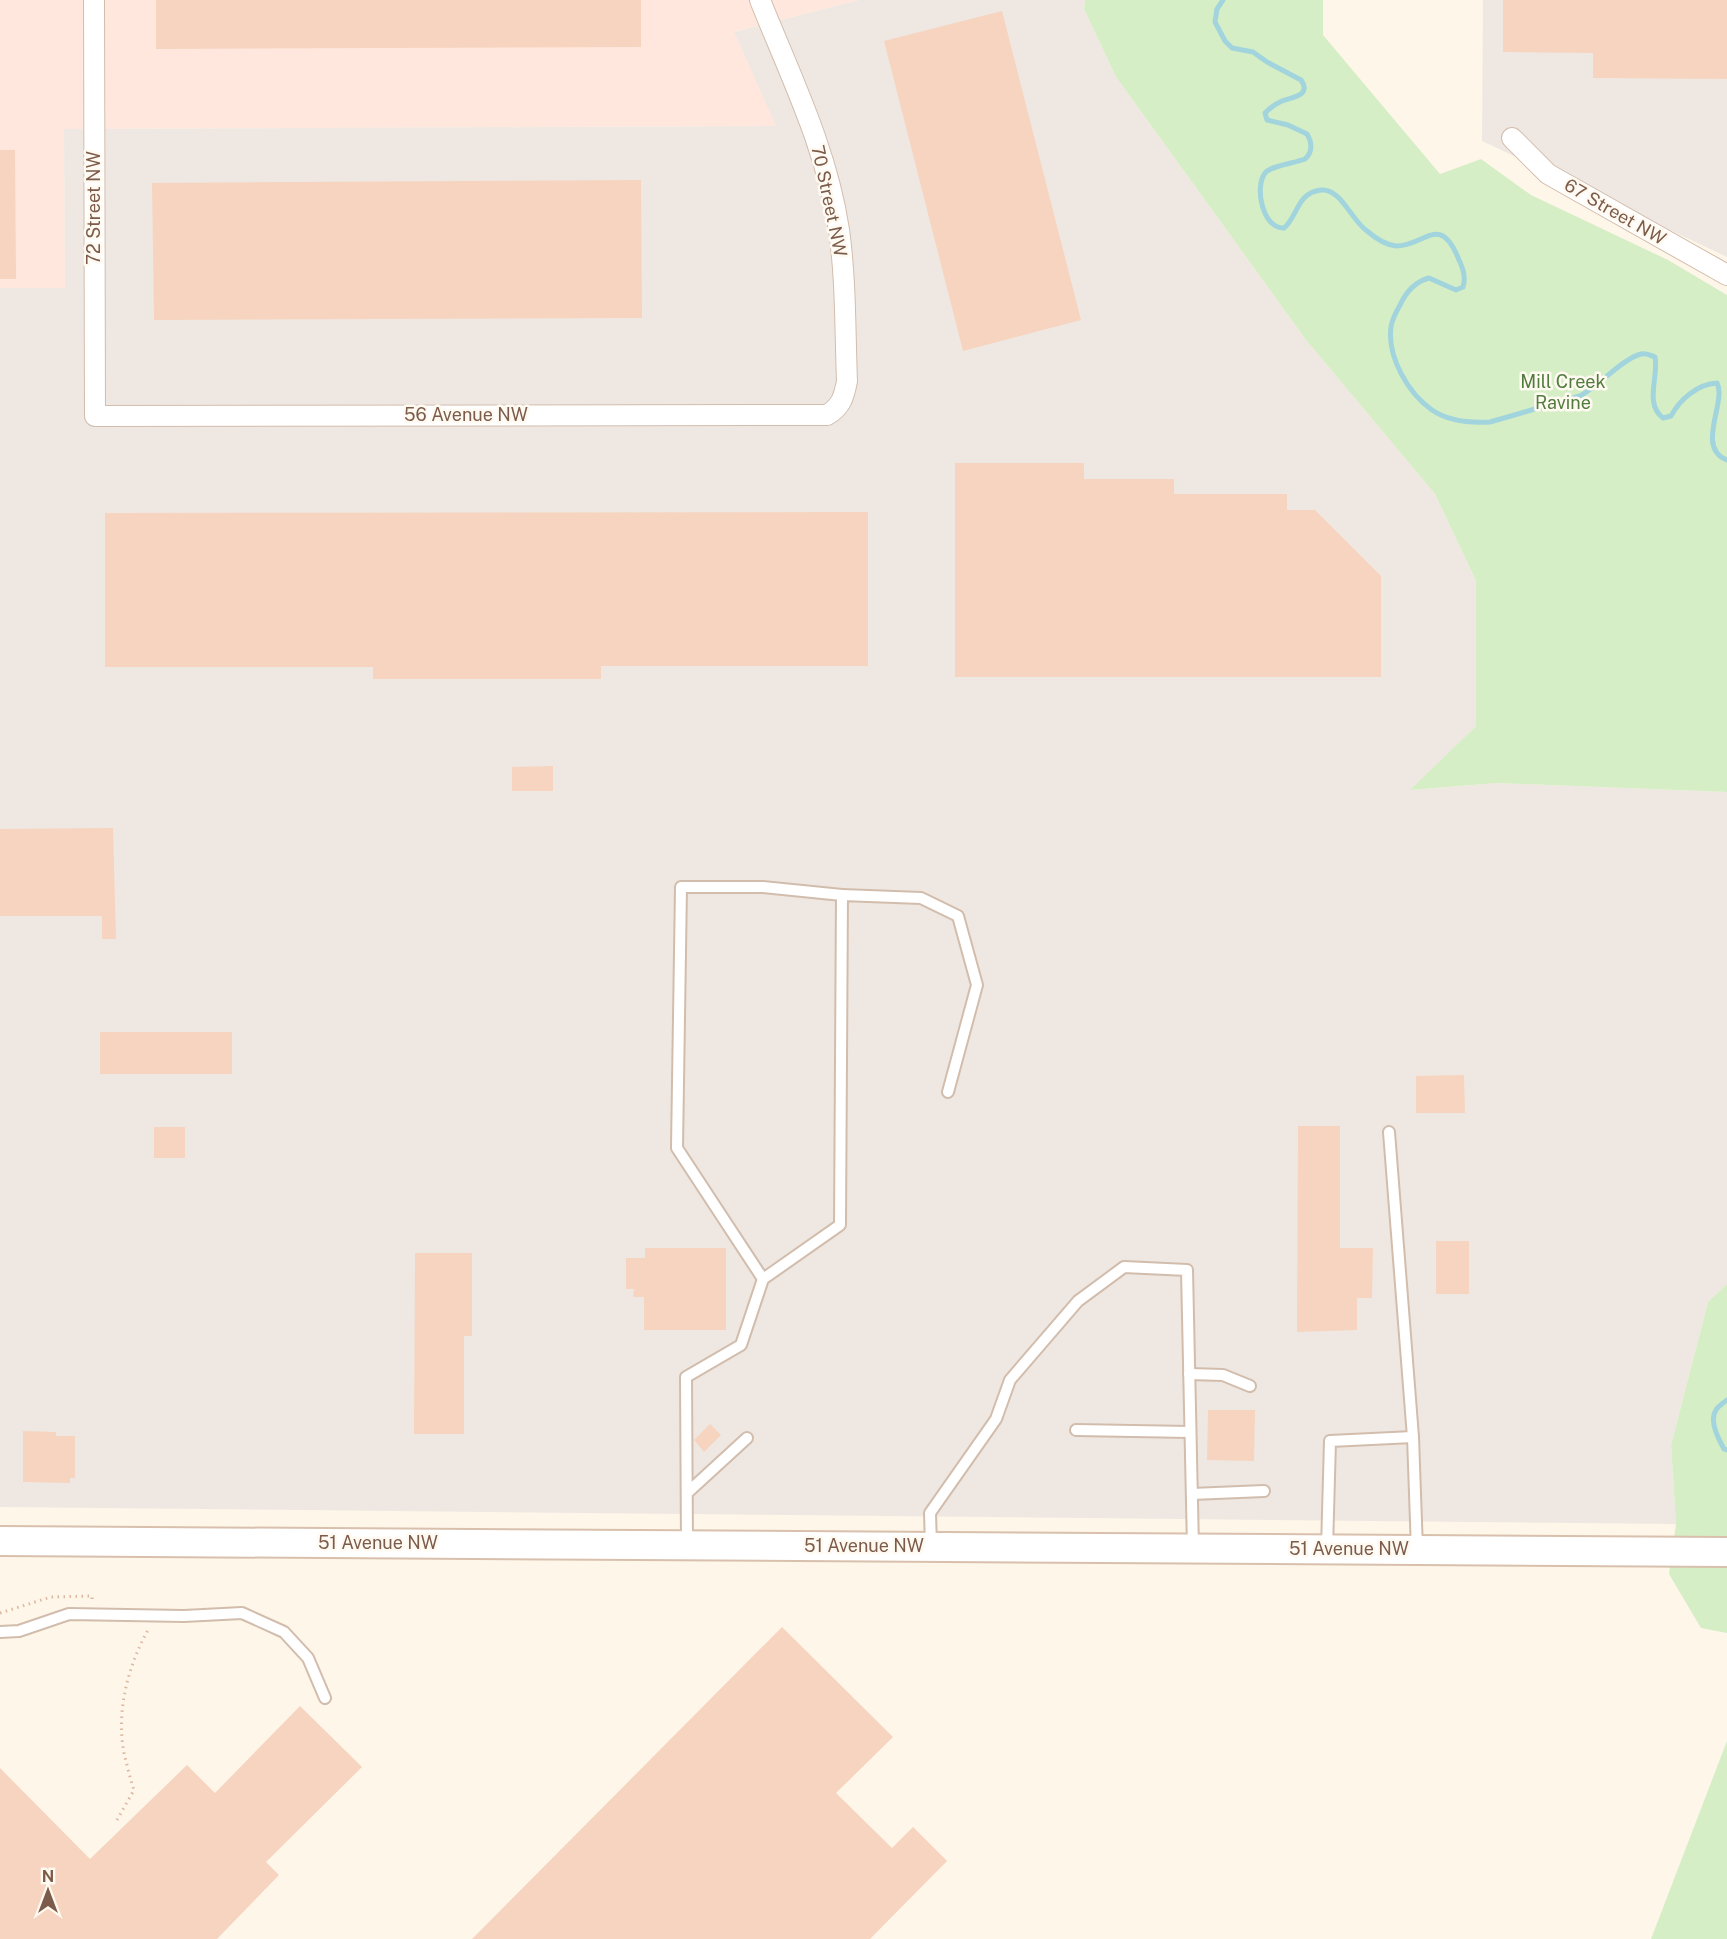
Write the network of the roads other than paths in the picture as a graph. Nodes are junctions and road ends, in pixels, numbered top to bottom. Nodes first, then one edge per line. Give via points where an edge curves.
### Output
1 (94, 0) edge
2 (760, 0) edge
3 (1512, 138) dead end
4 (1727, 275) edge
5 (837, 410) joint
6 (95, 416) joint
7 (842, 895) junction
8 (948, 1092) dead end
9 (1389, 1132) dead end
10 (763, 1279) junction
11 (1189, 1374) junction
12 (1250, 1386) dead end
13 (1076, 1430) dead end
14 (1190, 1432) junction
15 (1413, 1437) junction
16 (747, 1438) dead end
17 (1264, 1491) dead end
18 (687, 1493) junction
19 (1192, 1494) junction
20 (0, 1541) edge
21 (687, 1545) junction
22 (931, 1546) junction
23 (1193, 1548) junction
24 (1327, 1549) junction
25 (1417, 1550) junction
26 (1727, 1552) edge
27 (0, 1632) edge
28 (325, 1698) dead end

1 - 6 street, 72 Street NW
2 - 5 street, 70 Street NW via 818,144 839,229 847,381
3 - 4 street, 67 Street NW via 1548,174
5 - 6 street, 56 Avenue NW via 811,416
7 - 8 lane via 921,897 958,916 977,984
7 - 10 lane via 840,1225
7 - 10 lane via 763,887 681,888 677,1148
9 - 15 lane
10 - 18 lane via 741,1346 686,1377
11 - 12 lane via 1223,1375
11 - 14 lane
11 - 22 lane via 1187,1270 1124,1267 1078,1301 1010,1380 996,1419 930,1513
13 - 14 lane
14 - 19 lane
15 - 24 lane via 1330,1441
15 - 25 lane
16 - 18 lane
17 - 19 lane
18 - 21 lane
19 - 23 lane
20 - 21 street, 51 Avenue NW
21 - 22 street, 51 Avenue NW
22 - 23 street, 51 Avenue NW
23 - 24 street, 51 Avenue NW
24 - 25 street, 51 Avenue NW
25 - 26 street, 51 Avenue NW
27 - 28 lane via 19,1631 69,1614 242,1613 284,1632 308,1658

